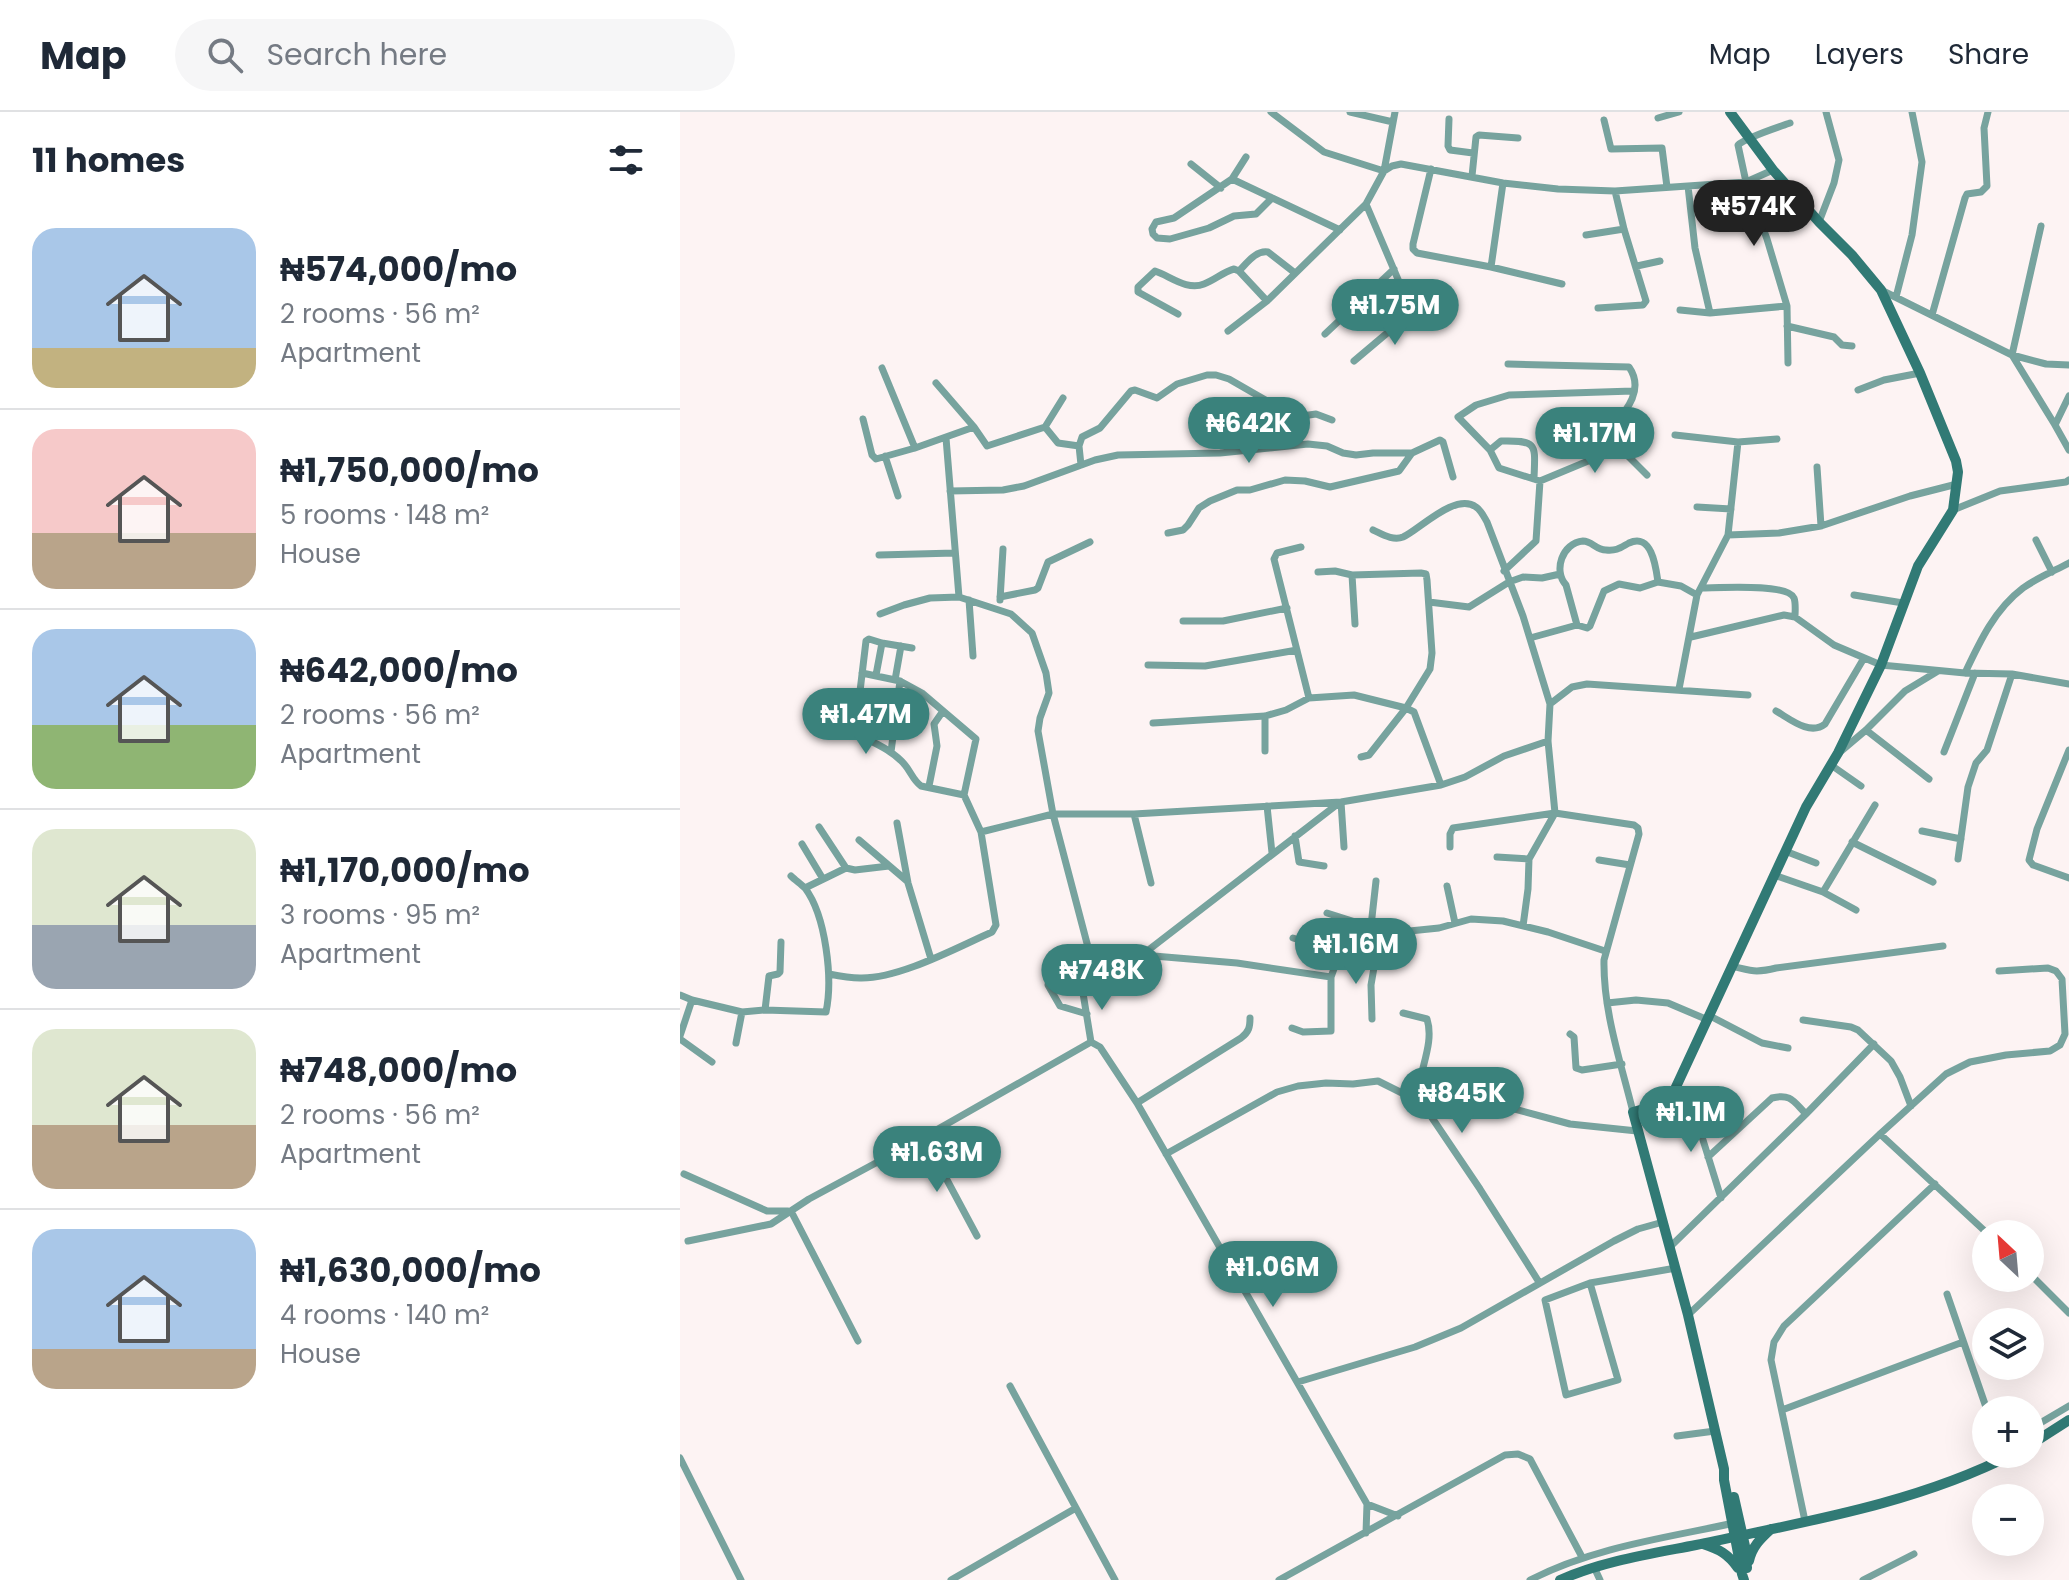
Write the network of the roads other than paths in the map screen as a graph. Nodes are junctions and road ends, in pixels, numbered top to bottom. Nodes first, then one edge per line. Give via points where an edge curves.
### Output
1 (1271, 112) edge
2 (1350, 112) edge
3 (1395, 112) edge
4 (1679, 112) edge
5 (1730, 112) edge
6 (1826, 112) edge
7 (1912, 112) edge
8 (1988, 112) edge
9 (1658, 118) dead end
10 (1449, 119) dead end
11 (1604, 120) dead end
12 (1393, 122) junction
13 (1790, 123) dead end
14 (1518, 138) dead end
15 (1750, 139) junction
16 (1473, 153) junction
17 (1246, 157) dead end
18 (1191, 164) dead end
19 (1431, 169) junction
20 (1773, 170) junction
21 (1384, 171) junction
22 (1472, 176) junction
23 (1232, 179) junction
24 (1746, 182) junction
25 (1503, 183) junction
26 (1688, 186) junction
27 (1667, 187) junction
28 (1221, 188) junction
29 (1615, 191) junction
30 (1272, 198) junction
31 (1366, 204) junction
32 (1819, 222) junction
33 (2041, 226) dead end
34 (1624, 229) junction
35 (1340, 230) junction
36 (1586, 235) dead end
37 (1660, 261) dead end
38 (1637, 266) junction
39 (1491, 267) junction
40 (1394, 269) junction
41 (1239, 271) junction
42 (1295, 273) junction
43 (1562, 284) dead end
44 (1881, 290) junction
45 (1896, 297) junction
46 (1267, 301) junction
47 (1787, 306) junction
48 (1404, 307) junction
49 (1598, 308) dead end
50 (1680, 310) dead end
51 (1710, 313) junction
52 (1178, 314) dead end
53 (1932, 315) junction
54 (1408, 324) dead end
55 (1787, 326) junction
56 (1228, 331) dead end
57 (1325, 334) dead end
58 (1852, 346) dead end
59 (2012, 355) junction
60 (1354, 361) dead end
61 (1788, 363) dead end
62 (1508, 364) dead end
63 (2069, 365) edge
64 (882, 368) dead end
65 (1920, 373) junction
66 (936, 383) dead end
67 (1858, 390) dead end
68 (1633, 391) junction
69 (2069, 396) edge
70 (1063, 398) dead end
71 (863, 419) dead end
72 (1332, 420) dead end
73 (2055, 425) junction
74 (974, 427) junction
75 (1045, 427) junction
76 (1611, 429) dead end
77 (1675, 435) dead end
78 (946, 438) junction
79 (1777, 439) dead end
80 (1738, 442) junction
81 (1079, 446) junction
82 (915, 448) junction
83 (1490, 450) junction
84 (2069, 450) edge
85 (1412, 453) junction
86 (885, 456) junction
87 (1081, 465) junction
88 (1817, 467) dead end
89 (1647, 475) dead end
90 (1453, 477) dead end
91 (1537, 480) junction
92 (2069, 480) edge
93 (1957, 484) junction
94 (950, 491) junction
95 (898, 496) dead end
96 (1697, 507) dead end
97 (1731, 509) junction
98 (1953, 510) junction
99 (1821, 526) junction
100 (1373, 530) dead end
101 (1168, 533) dead end
102 (1728, 535) junction
103 (2036, 540) dead end
104 (1090, 542) dead end
105 (1301, 547) dead end
106 (1003, 549) dead end
107 (955, 553) junction
108 (879, 555) dead end
109 (2069, 563) edge
110 (1504, 571) junction
111 (1318, 572) dead end
112 (2052, 572) junction
113 (1560, 574) junction
114 (1352, 575) junction
115 (1509, 582) junction
116 (1658, 582) junction
117 (1699, 592) junction
118 (1854, 595) dead end
119 (959, 597) junction
120 (1000, 597) junction
121 (969, 600) junction
122 (1429, 602) junction
123 (1903, 603) junction
124 (1287, 608) junction
125 (997, 610) junction
126 (880, 614) dead end
127 (1795, 617) junction
128 (1183, 621) dead end
129 (1355, 624) dead end
130 (1577, 625) junction
131 (1691, 637) junction
132 (1530, 638) junction
133 (882, 643) junction
134 (901, 646) junction
135 (912, 648) dead end
136 (1297, 650) junction
137 (973, 656) dead end
138 (1864, 658) junction
139 (1148, 665) dead end
140 (1881, 665) junction
141 (1940, 670) junction
142 (862, 673) junction
143 (1965, 673) junction
144 (1975, 673) junction
145 (2012, 674) junction
146 (876, 675) junction
147 (898, 681) junction
148 (2069, 684) edge
149 (1679, 689) junction
150 (1748, 695) dead end
151 (1309, 698) junction
152 (1550, 704) junction
153 (1406, 708) junction
154 (943, 711) junction
155 (1776, 711) dead end
156 (1265, 716) junction
157 (1153, 723) dead end
158 (1866, 730) junction
159 (1548, 741) junction
160 (2069, 750) edge
161 (1265, 751) dead end
162 (891, 752) junction
163 (1944, 752) dead end
164 (1838, 753) junction
165 (1361, 757) dead end
166 (1831, 765) junction
167 (1929, 779) dead end
168 (1441, 785) junction
169 (929, 786) junction
170 (1861, 786) dead end
171 (964, 795) junction
172 (1341, 802) junction
173 (1875, 805) dead end
174 (1267, 806) junction
175 (1555, 813) junction
176 (1053, 814) junction
177 (1134, 814) junction
178 (897, 823) dead end
179 (819, 827) dead end
180 (1922, 831) dead end
181 (981, 832) junction
182 (1295, 836) junction
183 (1961, 839) junction
184 (859, 840) dead end
185 (1852, 842) junction
186 (802, 844) dead end
187 (1344, 847) dead end
188 (1450, 847) dead end
189 (1785, 851) junction
190 (1272, 853) junction
191 (1497, 857) dead end
192 (1529, 859) junction
193 (1958, 859) dead end
194 (1599, 860) dead end
195 (1816, 863) dead end
196 (1630, 865) junction
197 (889, 866) junction
198 (1324, 866) dead end
199 (846, 868) junction
200 (1774, 875) junction
201 (791, 876) dead end
202 (2069, 878) edge
203 (823, 879) junction
204 (1376, 881) dead end
205 (1933, 882) dead end
206 (908, 883) junction
207 (1151, 883) dead end
208 (1447, 886) dead end
209 (805, 888) junction
210 (1823, 892) junction
211 (1856, 910) dead end
212 (1327, 913) dead end
213 (1455, 923) junction
214 (1371, 926) junction
215 (1523, 926) junction
216 (1390, 933) junction
217 (1293, 938) dead end
218 (781, 942) dead end
219 (1943, 946) dead end
220 (1605, 951) junction
221 (1340, 952) junction
222 (1142, 955) junction
223 (1376, 956) junction
224 (931, 959) junction
225 (1061, 962) dead end
226 (1731, 966) junction
227 (1094, 970) junction
228 (1999, 971) dead end
229 (829, 974) junction
230 (1331, 977) junction
231 (680, 995) edge
232 (692, 1000) junction
233 (1607, 1003) junction
234 (765, 1010) junction
235 (742, 1012) junction
236 (1403, 1013) dead end
237 (1087, 1014) junction
238 (1250, 1018) dead end
239 (1709, 1018) junction
240 (1372, 1019) dead end
241 (1803, 1020) dead end
242 (1292, 1028) dead end
243 (1570, 1034) dead end
244 (680, 1037) edge
245 (1091, 1042) junction
246 (736, 1043) dead end
247 (1874, 1044) junction
248 (1788, 1048) dead end
249 (712, 1062) dead end
250 (1622, 1064) junction
251 (1418, 1083) junction
252 (1418, 1097) junction
253 (1669, 1102) junction
254 (1137, 1103) junction
255 (1911, 1106) junction
256 (1633, 1112) junction
257 (1806, 1114) junction
258 (1637, 1131) junction
259 (1880, 1134) junction
260 (924, 1137) junction
261 (1166, 1154) junction
262 (1708, 1157) junction
263 (684, 1174) dead end
264 (1935, 1184) junction
265 (1721, 1198) junction
266 (791, 1211) junction
267 (1973, 1220) edge
268 (1663, 1222) junction
269 (977, 1236) dead end
270 (688, 1241) dead end
271 (1671, 1246) junction
272 (1676, 1268) junction
273 (1539, 1282) junction
274 (1590, 1283) junction
275 (2044, 1288) edge
276 (1947, 1294) dead end
277 (2069, 1313) edge
278 (1688, 1315) junction
279 (858, 1341) dead end
280 (1963, 1342) junction
281 (1298, 1382) junction
282 (1010, 1386) dead end
283 (1982, 1396) edge
284 (2069, 1406) edge
285 (1782, 1410) junction
286 (2062, 1420) edge
287 (1715, 1431) junction
288 (2044, 1434) edge
289 (1677, 1436) dead end
290 (680, 1458) edge
291 (1981, 1468) edge
292 (1367, 1504) junction
293 (1076, 1508) junction
294 (1398, 1516) junction
295 (1805, 1521) junction
296 (1736, 1522) junction
297 (1772, 1528) junction
298 (1366, 1533) junction
299 (1739, 1534) junction
300 (1701, 1543) junction
301 (1914, 1554) dead end
302 (1582, 1557) junction
303 (1594, 1567) junction
304 (1744, 1573) junction
305 (741, 1580) edge
306 (951, 1580) edge
307 (1115, 1580) edge
308 (1279, 1580) edge
309 (1530, 1580) edge
310 (1560, 1580) edge
311 (1600, 1580) edge
312 (1863, 1580) edge

1 - 21 street via 1324,152
2 - 12 street
3 - 12 street
4 - 9 street
5 - 15 main road
6 - 32 street via 1839,160
7 - 45 street via 1922,162
8 - 53 street via 1987,186 1965,198
10 - 16 street via 1450,150
11 - 27 street via 1611,149 1662,148
12 - 21 street
13 - 15 street
14 - 16 street via 1479,135
15 - 20 main road
15 - 24 street via 1738,145
16 - 22 street
17 - 23 street
18 - 28 street
19 - 21 street via 1401,164
19 - 22 street
19 - 39 street via 1413,249
20 - 24 street
20 - 32 main road
21 - 31 street
22 - 25 street
23 - 28 street
23 - 30 street
24 - 26 street
24 - 47 street
25 - 29 street
25 - 39 street
26 - 27 street
26 - 51 street
27 - 29 street
28 - 30 street via 1174,218 1156,222 1153,234 1170,239 1234,216 1256,214
29 - 34 street
30 - 35 street
31 - 35 street
31 - 40 street
32 - 44 main road
33 - 59 street
34 - 36 street
34 - 38 street
35 - 42 street
37 - 38 street
38 - 49 street via 1645,303
39 - 43 street
40 - 48 street
40 - 57 street
41 - 42 street via 1263,251
41 - 46 street
41 - 52 street via 1195,286 1151,273 1138,292
42 - 46 street
44 - 45 street
44 - 65 main road
45 - 53 street
46 - 56 street
47 - 51 street
47 - 55 street
48 - 54 street
48 - 60 street via 1386,334
50 - 51 street
53 - 59 street
55 - 58 street
55 - 61 street
59 - 63 street
59 - 73 street
62 - 68 street via 1629,367
64 - 82 street
65 - 67 street
65 - 93 main road via 1956,461
66 - 74 street
68 - 76 street via 1631,404
68 - 83 street via 1509,395 1476,405 1459,419
69 - 73 street
70 - 75 street
71 - 86 street via 872,455
72 - 81 street via 1316,414 1295,417 1229,379 1207,375 1177,384 1157,398 1131,391 1100,428 1082,437
73 - 84 street
74 - 75 street via 990,447
74 - 78 street
75 - 81 street via 1058,443
77 - 80 street
78 - 82 street
78 - 94 street
79 - 80 street
80 - 97 street
81 - 87 street
82 - 86 street
83 - 91 street via 1499,468
83 - 91 street via 1501,441 1532,444
85 - 87 street via 1356,455 1308,444 1118,455
85 - 90 street via 1440,440
85 - 101 street via 1399,471 1355,483 1330,487 1285,480 1237,490 1199,508 1183,530
86 - 95 street
87 - 94 street via 1024,486
88 - 99 street
89 - 91 street via 1617,449
91 - 110 street via 1536,541
92 - 98 street via 2000,491
93 - 98 main road
93 - 99 street
94 - 107 street
96 - 97 street
97 - 102 street
98 - 123 main road via 1918,566
99 - 102 street
100 - 110 street via 1403,537 1442,511 1471,504 1487,522
102 - 117 street
103 - 112 street
104 - 120 street via 1048,562 1035,590
105 - 124 street via 1274,556
106 - 120 street
107 - 108 street
107 - 119 street
109 - 112 street
110 - 115 street
111 - 114 street
112 - 143 street via 2022,589 1996,615
113 - 115 street
113 - 116 street via 1564,552 1583,541 1602,551 1641,542 1655,561
113 - 130 street
114 - 122 street via 1426,574
114 - 129 street
115 - 122 street via 1469,607
115 - 132 street
116 - 117 street
116 - 130 street via 1640,588 1612,586 1601,596 1590,626
117 - 127 street via 1789,592
117 - 131 street
118 - 123 street
119 - 121 street
119 - 126 street via 930,598
120 - 125 street
121 - 125 street
121 - 137 street
122 - 153 street via 1430,669
123 - 140 main road
124 - 128 street via 1223,621
124 - 136 street
125 - 176 street via 1011,614 1032,633 1046,673 1049,693 1038,731
127 - 131 street via 1784,615
127 - 138 street via 1834,645
130 - 132 street
131 - 149 street
132 - 152 street
133 - 134 street
133 - 142 street via 866,641
133 - 146 street
134 - 135 street
134 - 147 street
136 - 139 street via 1205,666
136 - 151 street
138 - 140 street
138 - 155 street via 1818,729
140 - 141 street
140 - 164 main road
141 - 143 street
141 - 158 street via 1905,691
142 - 146 street
142 - 162 street via 855,733
143 - 144 street
144 - 145 street
144 - 163 street
145 - 148 street
145 - 183 street via 1987,750 1968,787
146 - 147 street
147 - 154 street
147 - 162 street
149 - 150 street
149 - 152 street via 1587,684 1572,687
151 - 153 street via 1354,695
151 - 156 street
152 - 159 street
153 - 165 street via 1369,755
153 - 168 street via 1416,715
154 - 169 street via 934,724 937,746
154 - 171 street via 976,739
156 - 157 street
156 - 161 street
158 - 164 street
158 - 167 street
159 - 168 street
159 - 175 street
160 - 202 street via 2029,862
162 - 169 street via 916,783
164 - 166 main road
166 - 170 street
166 - 189 main road
168 - 172 street
169 - 171 street
171 - 181 street
172 - 174 street
172 - 182 street
172 - 187 street
173 - 185 street
174 - 177 street
174 - 190 street
175 - 188 street via 1453,828
175 - 192 street
175 - 196 street via 1634,825 1639,834
176 - 177 street
176 - 181 street
176 - 227 street
177 - 207 street
178 - 206 street
179 - 199 street
180 - 183 street
181 - 224 street via 995,929
182 - 190 street
182 - 198 street via 1299,862
183 - 193 street
184 - 197 street
185 - 205 street
185 - 210 street
186 - 203 street
189 - 195 street
189 - 200 main road
190 - 222 street
191 - 192 street
192 - 215 street
194 - 196 street
196 - 220 street
197 - 199 street
197 - 206 street
199 - 203 street
200 - 210 street
200 - 226 main road
201 - 209 street
203 - 209 street
204 - 214 street
206 - 224 street
208 - 213 street
209 - 229 street via 820,918
210 - 211 street
212 - 214 street
213 - 215 street via 1471,919
213 - 216 street
214 - 216 street
215 - 220 street
216 - 223 street
217 - 221 street
218 - 234 street via 780,972 769,976
219 - 226 street via 1762,972
220 - 233 street
221 - 223 street
221 - 230 street
222 - 227 street
222 - 230 street
223 - 240 street
224 - 229 street via 890,974
225 - 227 street
226 - 239 main road
228 - 255 street via 2056,971 2062,979 2065,1034 2060,1045 2050,1051 1970,1062 1946,1074
229 - 234 street via 826,1012
230 - 242 street via 1331,1031
231 - 232 street
232 - 235 street
232 - 244 street
233 - 239 street via 1668,1003
233 - 250 street
234 - 235 street
235 - 246 street
236 - 251 street via 1429,1023
237 - 237 street via 1082,987 1049,979 1060,1006
237 - 245 street
238 - 254 street via 1241,1038
239 - 248 street via 1762,1043
239 - 253 main road
241 - 247 street via 1851,1027
243 - 250 street via 1578,1069
244 - 249 street
245 - 254 street via 1100,1047
245 - 260 street
247 - 255 street via 1891,1061
247 - 257 street
250 - 256 street
251 - 252 street
251 - 258 street via 1570,1124
252 - 261 street via 1378,1081 1298,1086 1277,1092
252 - 273 street
253 - 256 main road
253 - 262 street via 1694,1111
254 - 261 street
255 - 259 street
256 - 258 main road
257 - 262 street via 1788,1096 1772,1098
257 - 265 street
258 - 268 main road
259 - 264 street
259 - 278 street
260 - 266 street
260 - 269 street
261 - 281 street
262 - 265 street
263 - 266 street via 767,1211
264 - 267 street
264 - 285 street via 1784,1326 1771,1360
265 - 271 street
266 - 270 street via 771,1224
266 - 279 street
268 - 271 main road
268 - 273 street via 1638,1229
271 - 272 main road
272 - 274 street
272 - 278 main road
273 - 281 street via 1461,1328
274 - 274 street via 1545,1300 1566,1395 1618,1380
275 - 277 street
276 - 280 street
278 - 287 main road
280 - 283 street
280 - 285 street
281 - 292 street
282 - 293 street
284 - 286 street
285 - 295 street
286 - 288 main road
287 - 289 street
287 - 296 main road
290 - 305 street
291 - 295 main road via 1913,1494
292 - 294 street
292 - 298 street
293 - 306 street
293 - 307 street
294 - 298 street
294 - 302 street via 1505,1455 1518,1454 1530,1459
295 - 297 main road
296 - 299 main road
296 - 302 street
297 - 299 main road
297 - 304 main road via 1753,1548
298 - 308 street
299 - 300 main road
299 - 304 main road
300 - 303 main road
300 - 304 main road via 1722,1551
301 - 312 street
302 - 309 street
303 - 310 main road
303 - 311 street

